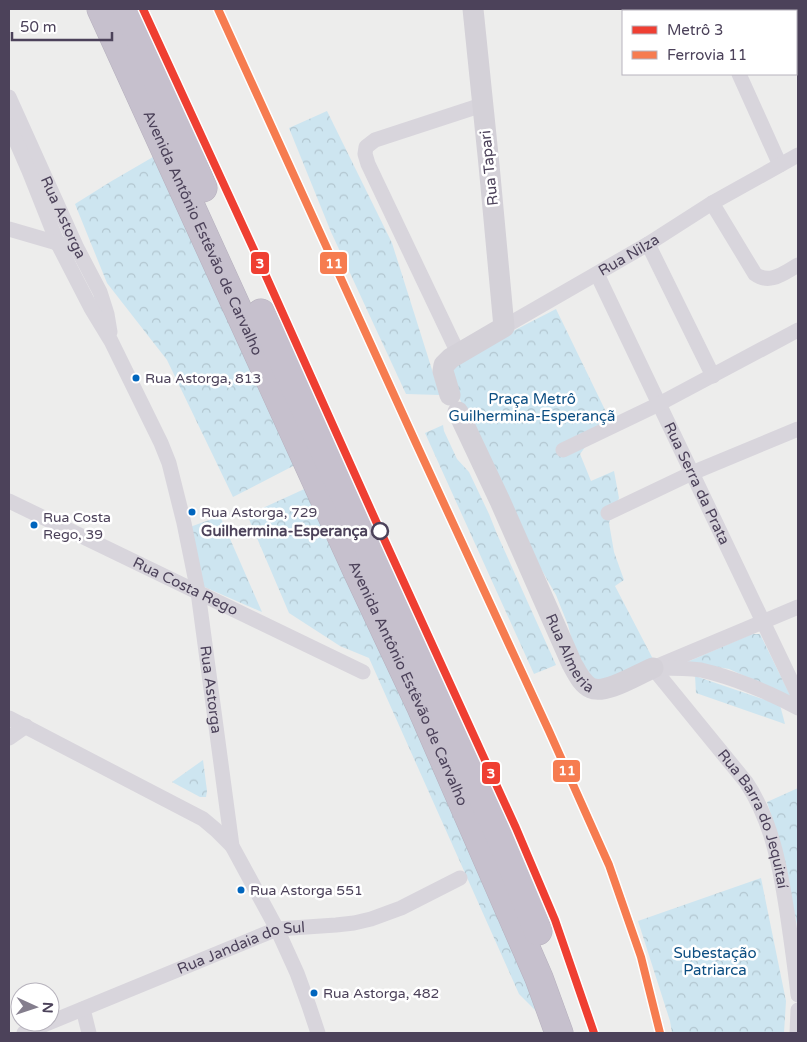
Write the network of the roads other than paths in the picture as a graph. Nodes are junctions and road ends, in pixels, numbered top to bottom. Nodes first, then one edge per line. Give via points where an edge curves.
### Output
1 (101, 9) edge
2 (127, 9) edge
3 (473, 9) edge
4 (740, 75) edge
5 (9, 97) edge
6 (482, 105) junction
7 (9, 125) edge
8 (798, 155) edge
9 (780, 165) junction
10 (712, 203) junction
11 (9, 229) edge
12 (58, 244) junction
13 (648, 244) junction
14 (77, 248) junction
15 (798, 265) edge
16 (597, 274) junction
17 (504, 327) junction
18 (798, 330) edge
19 (111, 341) junction
20 (458, 353) junction
21 (713, 376) junction
22 (659, 404) junction
23 (798, 430) edge
24 (562, 450) dead end
25 (692, 472) junction
26 (9, 501) edge
27 (608, 513) dead end
28 (198, 592) junction
29 (798, 607) edge
30 (762, 621) junction
31 (653, 668) junction
32 (363, 672) dead end
33 (798, 695) edge
34 (798, 708) edge
35 (9, 718) edge
36 (26, 726) junction
37 (9, 738) edge
38 (232, 846) junction
39 (460, 878) dead end
40 (277, 929) junction
41 (798, 995) edge
42 (83, 1009) junction
43 (798, 1010) edge
44 (24, 1033) edge
45 (89, 1033) edge
46 (318, 1033) edge
47 (559, 1033) edge
48 (574, 1033) edge
49 (797, 1033) edge

1 - 47 highway, Avenida Antônio Estêvão de Carvalho via 420,705 539,978
2 - 48 highway, Avenida Antônio Estêvão de Carvalho via 204,192 504,845 559,984
3 - 6 street, Rua Tapari
4 - 9 street
5 - 14 street, Rua Astorga
6 - 17 street, Rua Tapari
6 - 20 street via 375,140 366,147 365,154
7 - 12 street, Rua Astorga
8 - 9 street, Rua Nilza
9 - 10 street, Rua Nilza
10 - 13 street, Rua Nilza
10 - 15 street via 755,274 761,278 772,278
11 - 12 street
12 - 14 street
12 - 19 street, Rua Astorga
13 - 16 street, Rua Nilza
13 - 21 street
14 - 19 street, Rua Astorga via 100,292
16 - 17 street, Rua Nilza
16 - 22 street, Rua Serra da Prata
17 - 20 street, Rua Nilza
18 - 21 street
19 - 28 street, Rua Astorga via 169,463
20 - 31 street, Rua Almeria via 447,361 443,371 454,404 583,682 590,688 608,689
21 - 22 street
22 - 24 street
22 - 25 street, Rua Serra da Prata
23 - 25 street
25 - 27 street
25 - 30 street, Rua Serra da Prata
26 - 28 street, Rua Costa Rego
28 - 32 street, Rua Costa Rego
28 - 38 street, Rua Astorga
29 - 30 street, Rua Almeria
30 - 31 street, Rua Almeria
30 - 33 street, Rua Serra da Prata
31 - 34 street via 702,671 746,684
31 - 41 street, Rua Barra do Jequitaí via 746,782 763,812 781,872
35 - 36 street
36 - 37 street
36 - 38 street via 203,820
38 - 40 street, Rua Astorga
39 - 40 street, Rua Jandaia do Sul via 401,908 371,919
40 - 42 street, Rua Jandaia do Sul
40 - 46 street, Rua Astorga
42 - 44 street, Rua Jandaia do Sul
42 - 45 street
43 - 49 street

